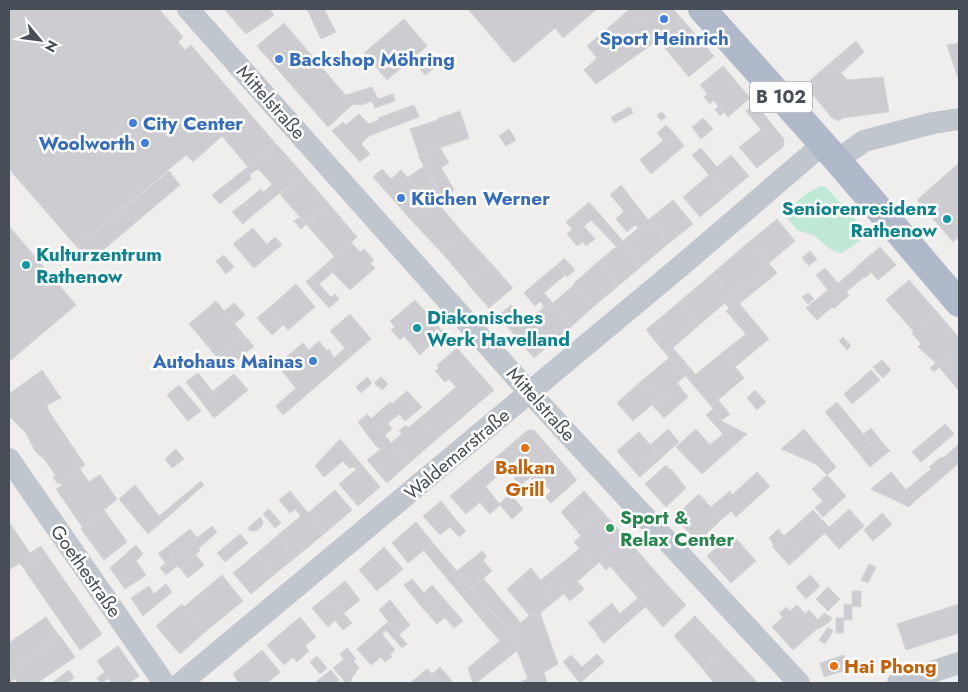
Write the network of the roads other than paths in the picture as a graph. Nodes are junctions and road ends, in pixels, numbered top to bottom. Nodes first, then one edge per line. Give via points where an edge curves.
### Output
1 (188, 9) edge
2 (702, 9) edge
3 (959, 119) edge
4 (830, 152) junction
5 (959, 302) edge
6 (530, 393) junction
7 (9, 459) edge
8 (959, 663) edge
9 (164, 683) edge
10 (181, 683) edge
11 (799, 683) edge
12 (898, 683) edge

1 - 6 street, Mittelstraße
2 - 4 main road, B 102
3 - 4 street, Waldemarstraße via 864,140
4 - 5 main road, B 102
4 - 6 street, Waldemarstraße via 750,208
6 - 10 street, Waldemarstraße
6 - 11 street, Mittelstraße
7 - 9 street, Goethestraße
8 - 12 street

